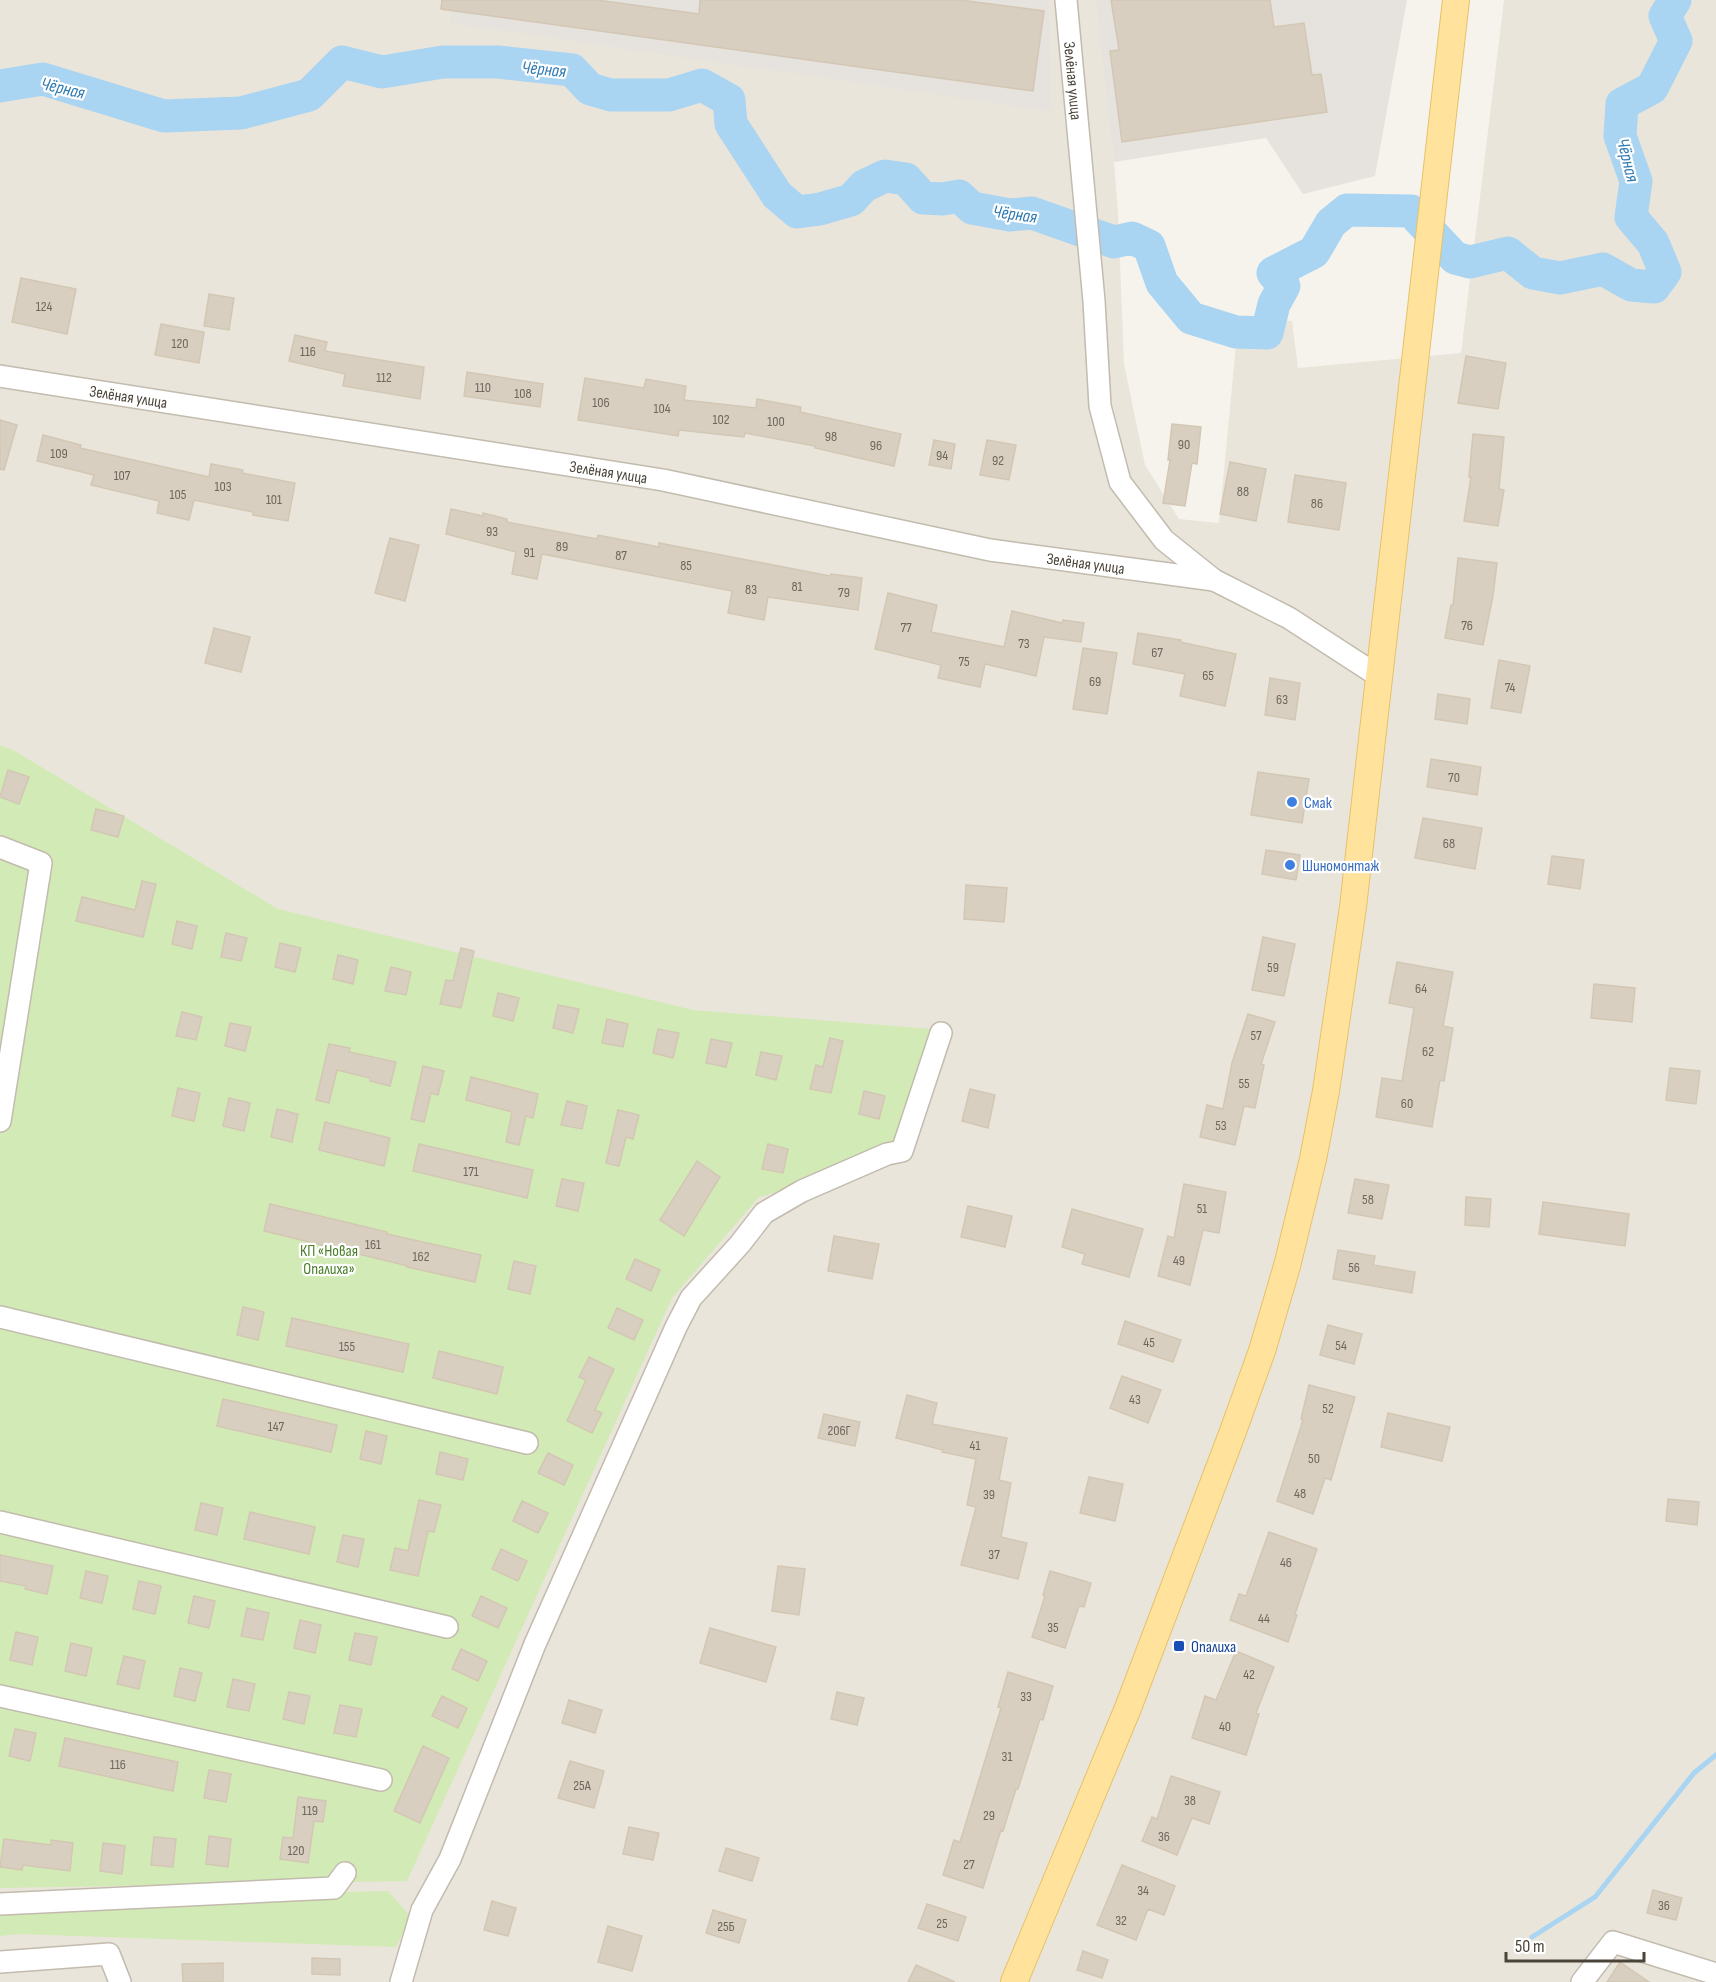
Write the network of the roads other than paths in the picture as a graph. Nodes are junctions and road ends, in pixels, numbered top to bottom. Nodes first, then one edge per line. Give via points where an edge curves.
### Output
1 (1066, 0) edge
2 (1456, 0) edge
3 (0, 376) edge
4 (1214, 580) junction
5 (1380, 677) junction
6 (0, 847) edge
7 (941, 1033) dead end
8 (0, 1121) edge
9 (0, 1317) edge
10 (527, 1443) dead end
11 (0, 1522) edge
12 (447, 1628) dead end
13 (0, 1696) edge
14 (381, 1780) dead end
15 (345, 1873) dead end
16 (0, 1904) edge
17 (0, 1962) edge
18 (1716, 1974) edge
19 (120, 1982) edge
20 (401, 1982) edge
21 (1014, 1982) edge
22 (1582, 1982) edge

1 - 4 street, Зелёная улица via 1100,406 1120,482 1164,540
2 - 5 main road
3 - 4 street, Зелёная улица via 663,480 990,550
4 - 5 street via 1289,618
5 - 21 main road via 1326,1091 1287,1266 1262,1351 1143,1667
6 - 8 street via 41,863
7 - 20 street via 902,1151 802,1191 764,1213 691,1298 535,1644 450,1859 422,1910
9 - 10 street
11 - 12 street
13 - 14 street
15 - 16 street via 334,1888
17 - 19 street via 109,1954
18 - 22 street via 1612,1942

